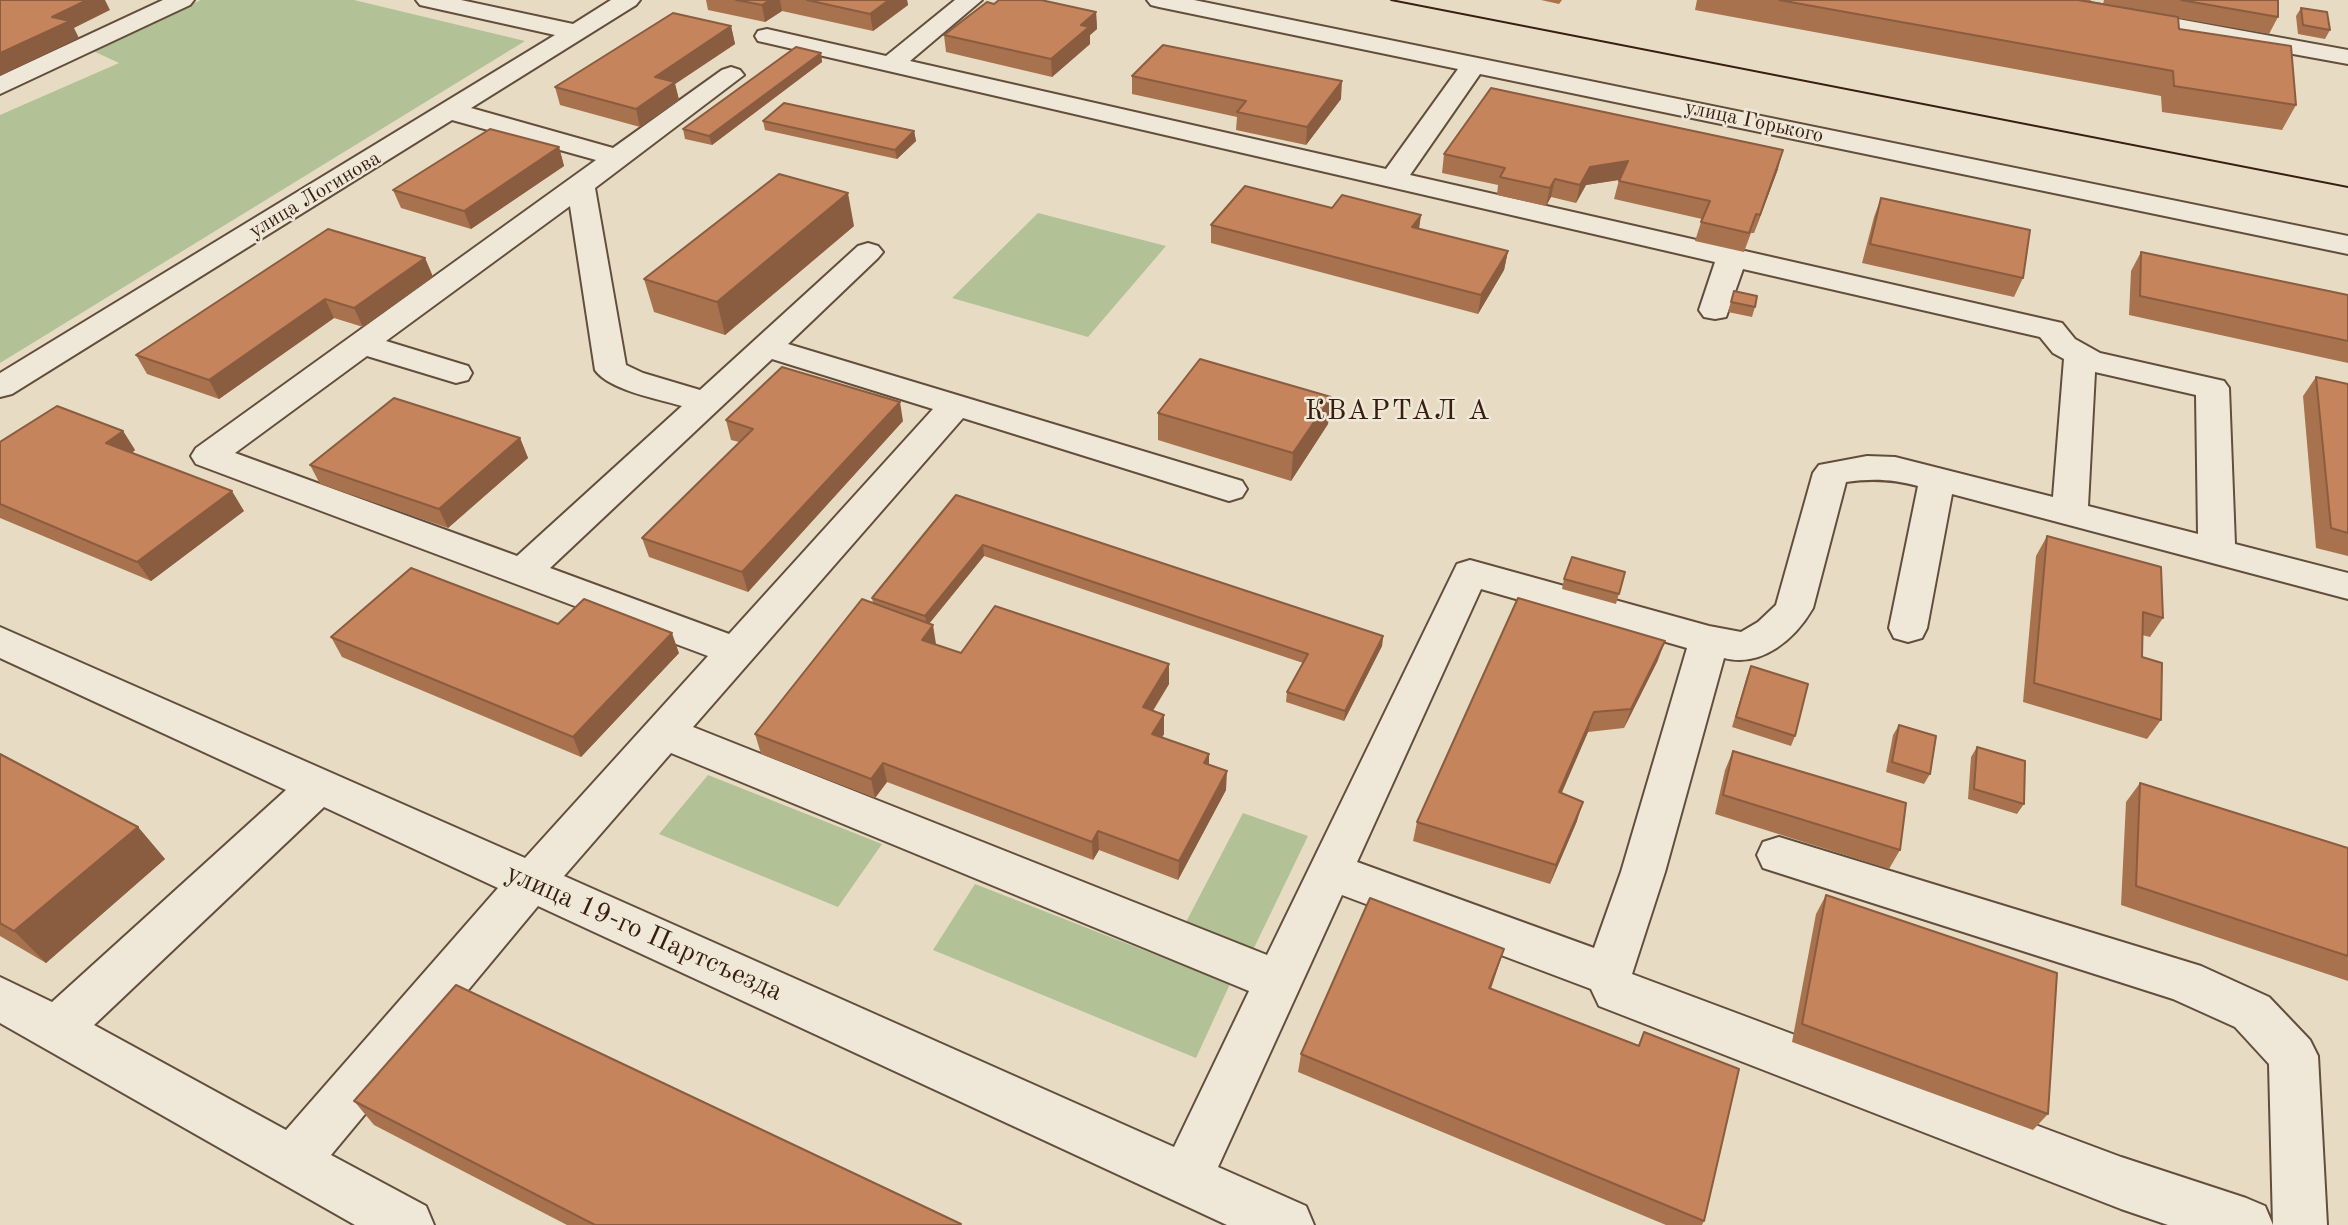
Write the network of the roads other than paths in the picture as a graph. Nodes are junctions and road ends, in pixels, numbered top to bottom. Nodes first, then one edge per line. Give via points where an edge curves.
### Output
1 (181, 0) edge
2 (428, 0) edge
3 (628, 0) edge
4 (970, 0) edge
5 (1159, 0) edge
6 (2035, 0) edge
7 (577, 32) junction
8 (767, 36) dead end
9 (2348, 57) edge
10 (890, 65) junction
11 (1474, 65) junction
12 (731, 75) dead end
13 (0, 86) edge
14 (452, 111) junction
15 (616, 157) junction
16 (1392, 180) junction
17 (580, 183) junction
18 (2348, 245) edge
19 (868, 252) dead end
20 (1732, 257) junction
21 (1715, 310) dead end
22 (361, 344) junction
23 (766, 347) junction
24 (2080, 356) junction
25 (456, 373) dead end
26 (0, 387) edge
27 (705, 402) junction
28 (956, 405) junction
29 (1937, 479) junction
30 (1229, 489) dead end
31 (2070, 514) junction
32 (2217, 552) junction
33 (522, 572) junction
34 (2348, 586) edge
35 (1908, 628) dead end
36 (1709, 640) junction
37 (0, 641) edge
38 (735, 651) junction
39 (664, 733) junction
40 (319, 786) junction
41 (1779, 855) dead end
42 (1330, 871) junction
43 (531, 882) junction
44 (1608, 974) junction
45 (1278, 981) junction
46 (0, 998) edge
47 (55, 1030) junction
48 (292, 1162) junction
49 (1186, 1180) junction
50 (407, 1225) edge
51 (1287, 1225) edge
52 (2246, 1225) edge
53 (2300, 1225) edge

1 - 13 street
2 - 7 street
3 - 7 street, улица Логинова
4 - 10 street
5 - 11 street, улица Горького
6 - 9 street
7 - 14 street, улица Логинова
8 - 10 street
10 - 16 street
11 - 16 street
11 - 18 street, улица Горького
12 - 15 street
14 - 15 street
14 - 26 street, улица Логинова
15 - 17 street
16 - 20 street
17 - 22 street
17 - 27 street via 611,370
19 - 23 street
20 - 21 street
20 - 24 street via 2051,330
22 - 25 street
22 - 33 street via 208,456
23 - 27 street
23 - 28 street
24 - 31 street
24 - 32 street via 2212,388
27 - 33 street
28 - 30 street
28 - 38 street
29 - 31 street
29 - 35 street
29 - 36 street via 1895,468 1831,473 1794,608 1784,623 1741,646
31 - 32 street
32 - 34 street
33 - 38 street
36 - 42 street via 1470,573
36 - 44 street via 1643,872
37 - 40 street, улица 19-го Партсъезда
38 - 39 street
39 - 43 street
39 - 45 street
40 - 43 street, улица 19-го Партсъезда
40 - 47 street
41 - 53 street via 2184,981 2252,1012 2293,1056
42 - 44 street
42 - 45 street
43 - 48 street
43 - 49 street, улица 19-го Партсъезда
44 - 52 street via 1616,991 2121,1183
45 - 49 street
46 - 47 street
47 - 48 street
48 - 50 street
49 - 51 street, улица 19-го Партсъезда

